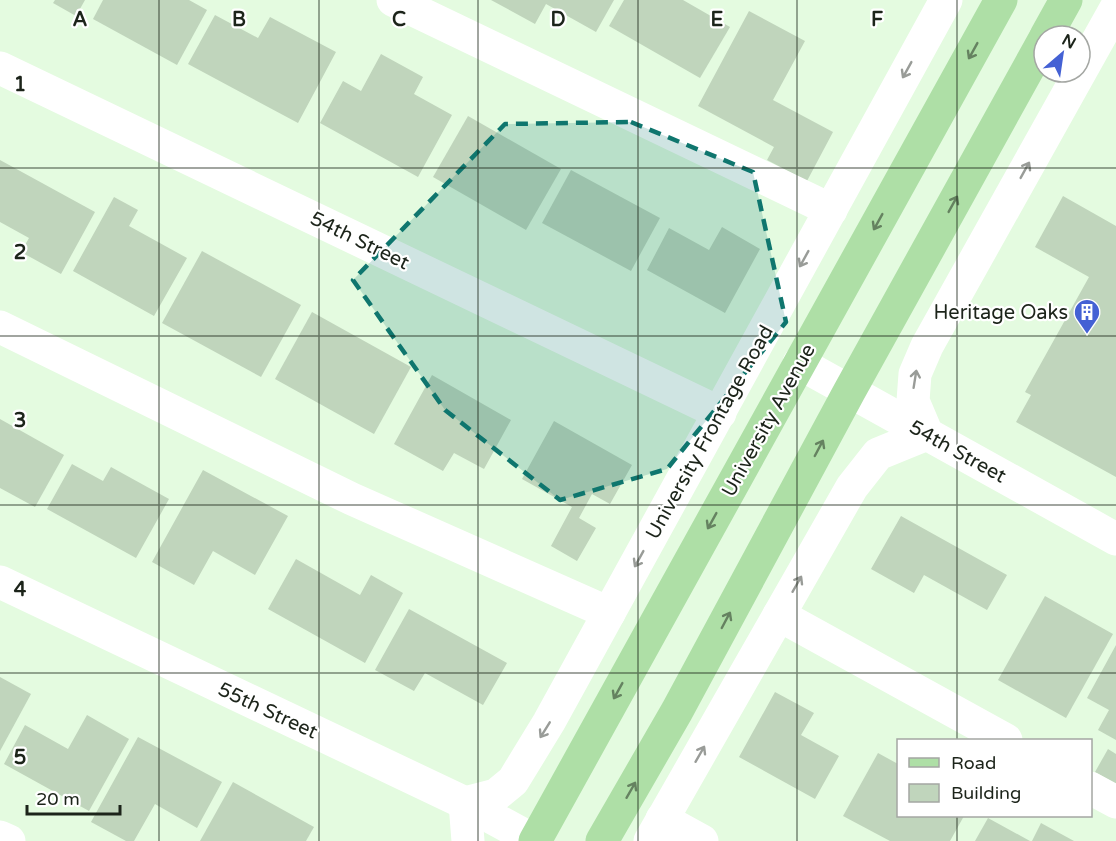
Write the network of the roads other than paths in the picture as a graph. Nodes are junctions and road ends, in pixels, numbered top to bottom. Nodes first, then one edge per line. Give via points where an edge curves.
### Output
1 (393, 0) edge
2 (1001, 0) edge
3 (1066, 0) edge
4 (943, 1) edge
5 (1116, 8) edge
6 (1053, 24) edge
7 (1032, 62) edge
8 (0, 68) edge
9 (831, 210) junction
10 (0, 327) edge
11 (799, 363) junction
12 (849, 392) junction
13 (720, 413) junction
14 (927, 434) junction
15 (1116, 539) edge
16 (0, 582) edge
17 (609, 613) junction
18 (779, 615) junction
19 (1002, 739) edge
20 (1092, 789) edge
21 (1116, 802) edge
22 (465, 804) junction
23 (656, 830) edge
24 (0, 837) edge
25 (9, 841) edge
26 (468, 841) edge
27 (535, 841) edge
28 (602, 841) edge
29 (702, 841) edge

1 - 9 street
2 -> 11 main road, University Avenue
3 - 6 main road
4 -> 9 street, University Frontage Road
14 -> 5 street via 913,401 915,374 927,346
12 -> 7 main road
8 - 13 street, 54th Street
9 -> 13 street, University Frontage Road
10 - 17 street via 352,499
11 - 12 street, 54th Street
11 -> 27 main road, University Avenue
12 - 14 street, 54th Street
28 -> 12 main road via 677,711
13 -> 17 street, University Frontage Road
14 - 15 street, 54th Street
18 -> 14 street via 852,487 878,454
16 - 22 street, 55th Street
17 -> 22 street, University Frontage Road via 513,781 496,795
18 - 19 street
23 -> 18 street
20 - 21 street
22 - 26 street
22 - 27 street, 55th Street
23 - 29 street
24 - 25 street

